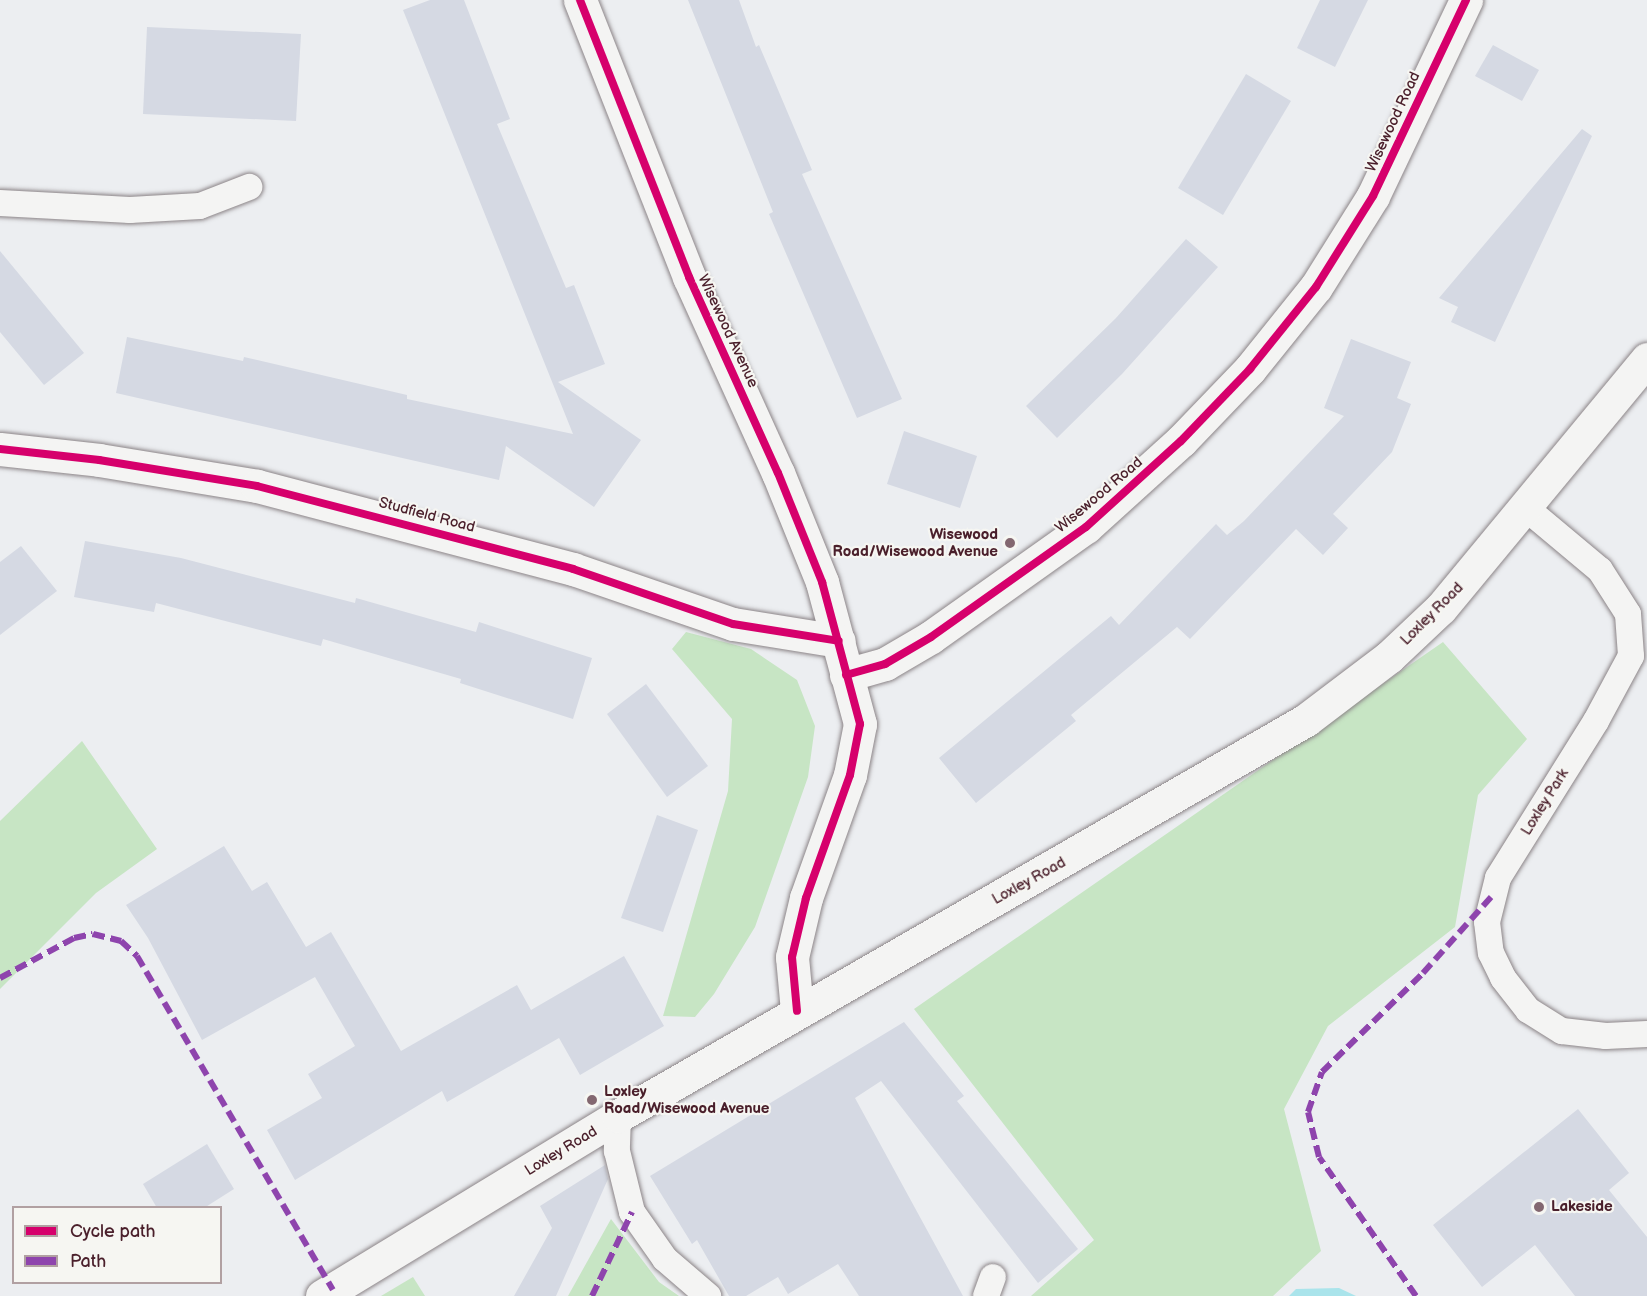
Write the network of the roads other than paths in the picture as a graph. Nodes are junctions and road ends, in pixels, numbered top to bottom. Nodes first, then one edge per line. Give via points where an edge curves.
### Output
1 (580, 0) edge
2 (1466, 0) edge
3 (249, 187) dead end
4 (0, 203) edge
5 (1647, 359) edge
6 (0, 448) edge
7 (1527, 509) junction
8 (839, 641) junction
9 (846, 675) junction
10 (797, 1011) junction
11 (1647, 1034) edge
12 (618, 1116) junction
13 (322, 1296) edge
14 (708, 1296) edge

1 - 8 street, Wisewood Avenue via 688,277 800,527 822,582
2 - 9 street, Wisewood Road via 1373,196 1316,287 1250,369 1181,441 1086,527 931,637 885,664
3 - 4 lane via 200,206 130,210
5 - 7 street, Loxley Road
6 - 8 street, Studfield Road via 257,486 573,569 734,624
7 - 10 street, Loxley Road via 1441,608 1389,657 1306,720
7 - 11 lane, Loxley Park via 1600,570 1628,614 1631,656 1596,721 1498,878 1487,922 1491,953 1503,978 1528,1010 1562,1031 1606,1036
8 - 9 street, Wisewood Avenue
9 - 10 street via 860,724 850,775 806,898 792,957
10 - 12 street, Loxley Road
12 - 13 street, Loxley Road
12 - 14 lane via 617,1151 632,1212 665,1259

